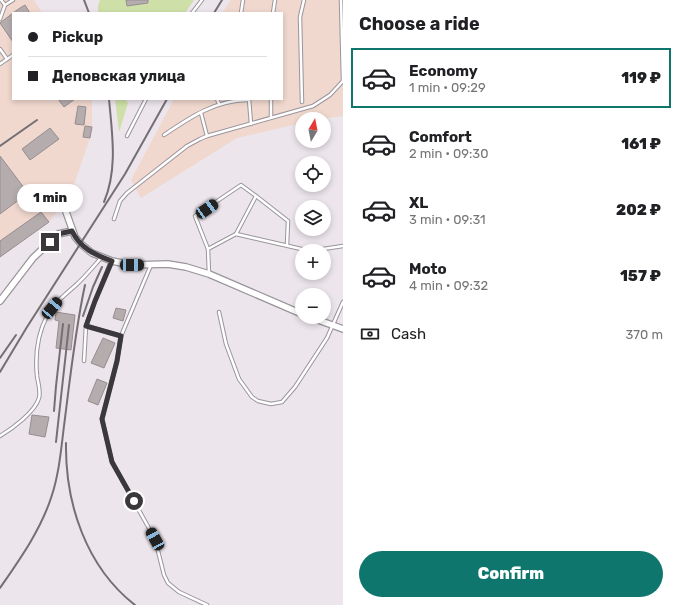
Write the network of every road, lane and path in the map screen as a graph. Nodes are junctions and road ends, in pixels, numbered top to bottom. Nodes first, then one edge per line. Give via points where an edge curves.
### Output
1 (1, 0) edge
2 (12, 0) edge
3 (202, 0) edge
4 (243, 0) edge
5 (275, 0) edge
6 (304, 0) edge
7 (341, 0) edge
8 (4, 6) junction
9 (193, 12) edge
10 (241, 12) edge
11 (273, 12) edge
12 (0, 18) edge
13 (0, 49) edge
14 (12, 56) edge
15 (7, 59) junction
16 (0, 64) edge
17 (343, 81) edge
18 (145, 100) edge
19 (217, 100) edge
20 (231, 100) edge
21 (249, 100) edge
22 (271, 100) edge
23 (302, 102) dead end
24 (219, 104) junction
25 (201, 113) junction
26 (271, 117) junction
27 (251, 124) junction
28 (164, 135) dead end
29 (127, 136) dead end
30 (207, 136) junction
31 (50, 192) dead end
32 (256, 196) junction
33 (114, 219) dead end
34 (72, 231) junction
35 (236, 234) junction
36 (287, 245) junction
37 (343, 246) edge
38 (208, 249) junction
39 (101, 257) junction
40 (112, 261) junction
41 (151, 264) junction
42 (209, 274) junction
43 (0, 301) edge
44 (343, 302) edge
45 (295, 311) edge
46 (219, 312) dead end
47 (327, 324) edge
48 (86, 326) junction
49 (332, 326) junction
50 (343, 329) edge
51 (121, 336) junction
52 (84, 361) dead end
53 (0, 436) edge
54 (207, 605) edge

1 - 8 lane
2 - 8 lane
3 - 9 lane
4 - 10 lane
5 - 11 lane
6 - 23 lane via 300,17
7 - 17 lane
8 - 12 lane
13 - 15 lane
14 - 15 lane
15 - 16 lane
17 - 26 lane via 318,103
18 - 29 lane
19 - 24 lane
20 - 24 lane
21 - 27 lane
22 - 26 lane
24 - 25 lane
25 - 28 lane
25 - 30 lane
26 - 27 lane
27 - 30 lane
30 - 33 lane via 187,146 127,193 120,201
31 - 34 street via 65,209
32 - 35 lane
32 - 36 lane via 288,221
32 - 38 lane via 241,185 195,216
34 - 39 street via 85,248
34 - 43 street via 58,234 44,247
35 - 36 lane
35 - 38 lane
36 - 37 lane via 310,251
38 - 42 lane
39 - 40 street
39 - 53 lane via 58,301 47,316 36,354 38,399 17,424
40 - 41 street via 132,265
40 - 48 lane
41 - 42 street via 186,266
41 - 51 lane
42 - 45 street
44 - 49 lane
46 - 49 lane via 226,344 240,379 252,397 265,404 282,402 290,393 327,338
47 - 49 street
48 - 51 lane
48 - 52 lane
49 - 50 street
51 - 54 lane via 102,419 112,462 155,539 168,583 179,592

